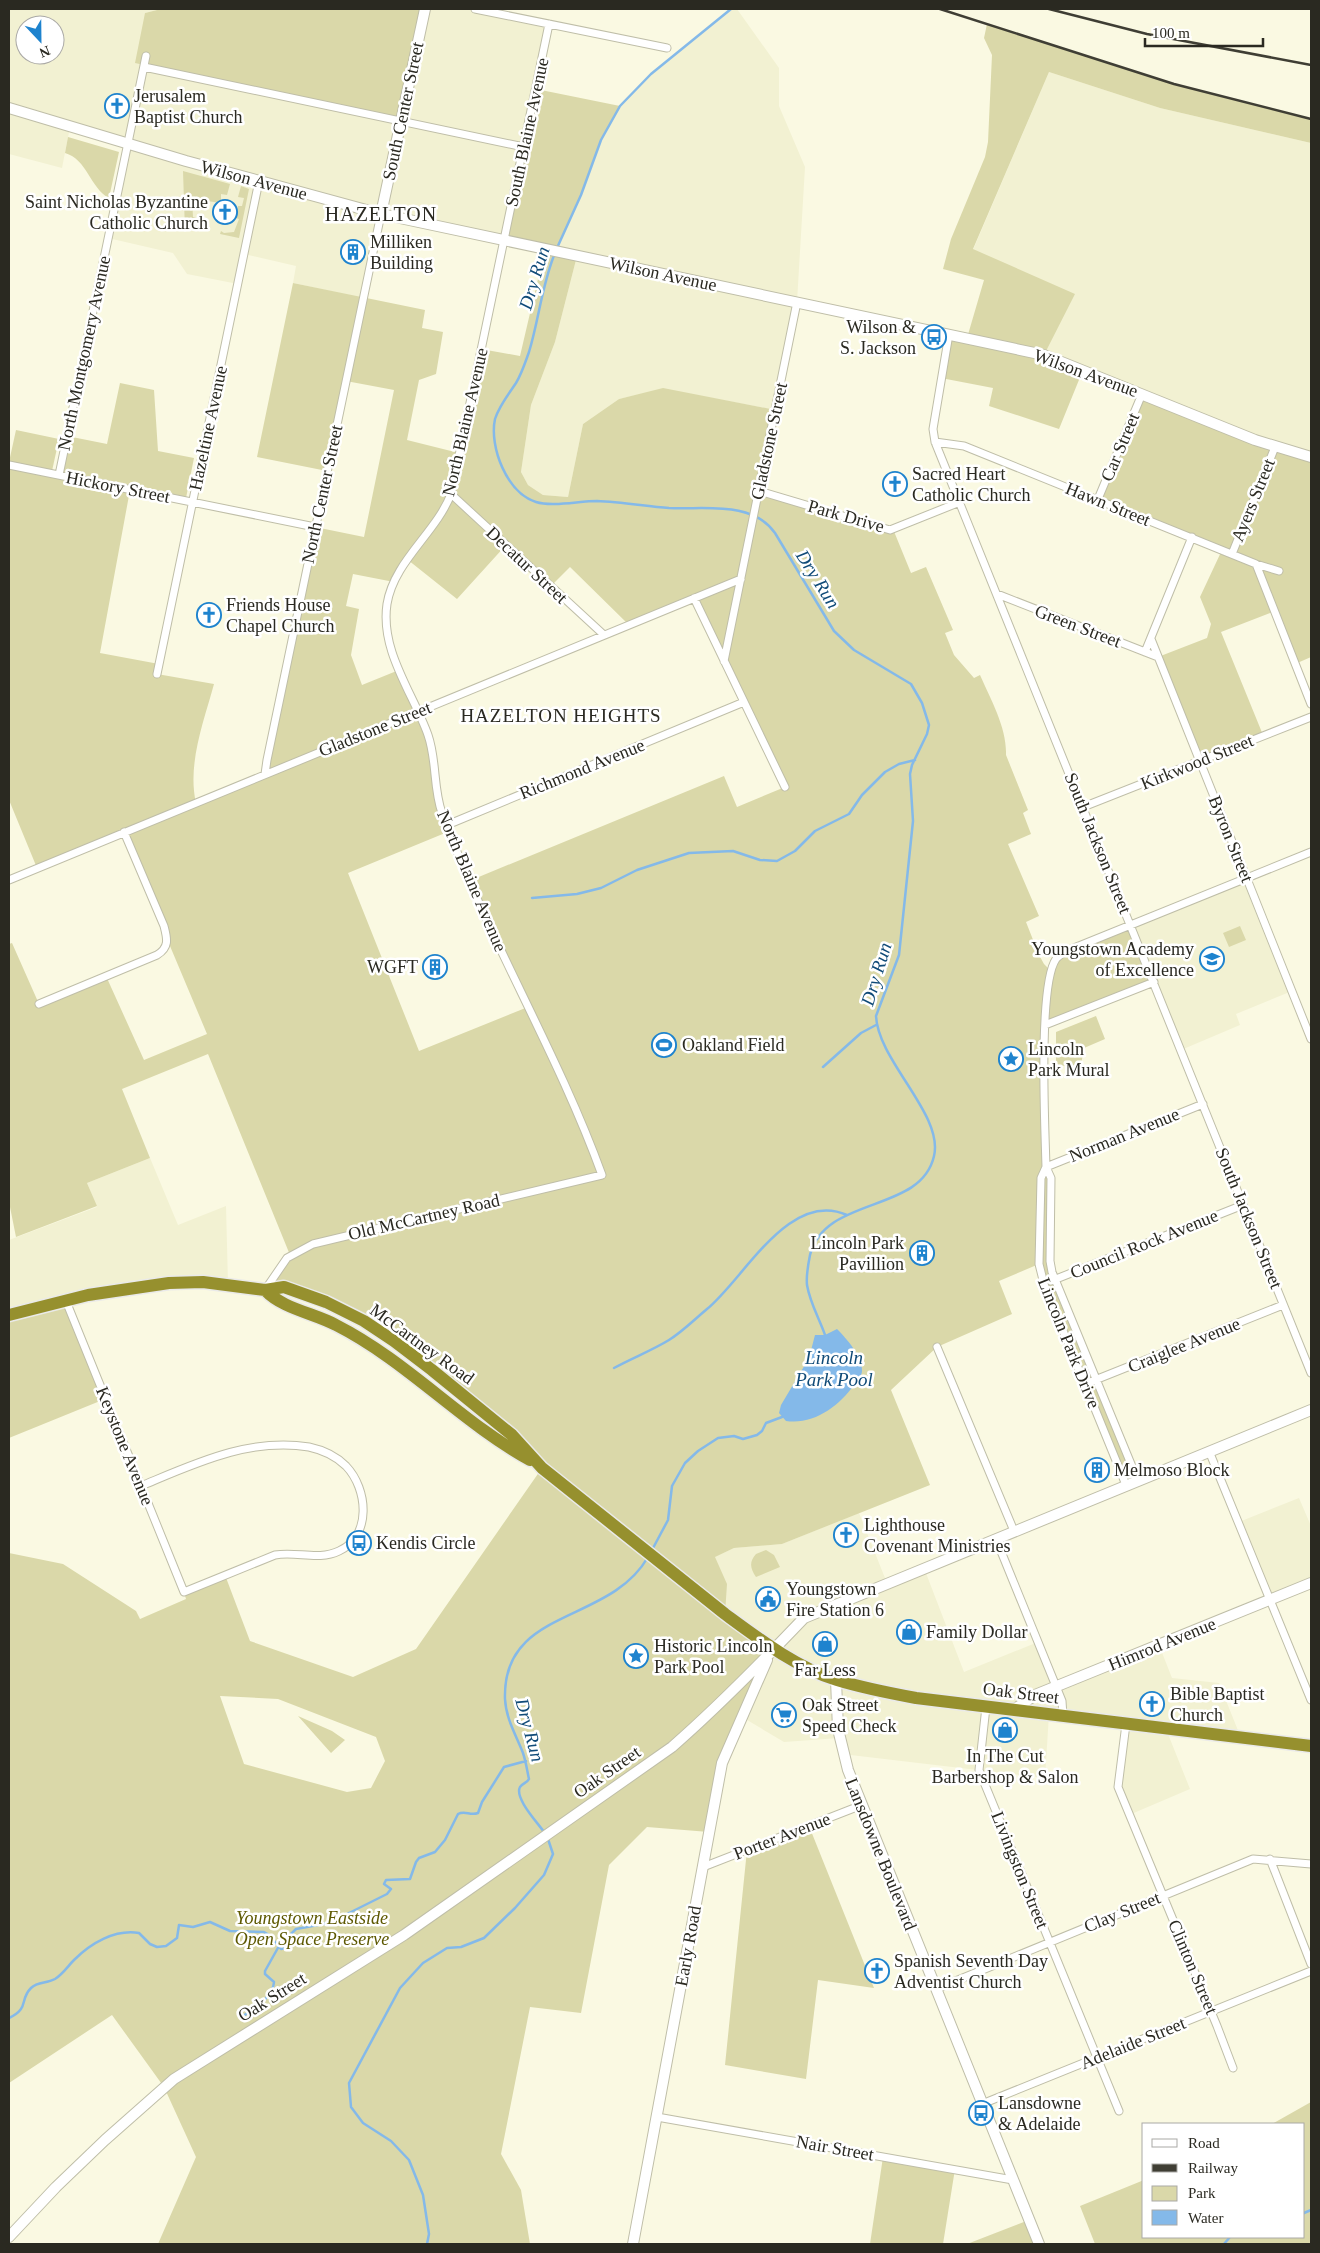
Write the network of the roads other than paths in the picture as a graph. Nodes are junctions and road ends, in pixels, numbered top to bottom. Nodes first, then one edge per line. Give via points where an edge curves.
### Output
1 (424, 9) edge
2 (475, 9) edge
3 (549, 24) junction
4 (667, 48) dead end
5 (146, 56) dead end
6 (144, 67) junction
7 (9, 109) edge
8 (401, 121) junction
9 (128, 143) junction
10 (524, 147) junction
11 (259, 181) junction
12 (381, 214) junction
13 (504, 240) junction
14 (798, 302) junction
15 (949, 334) junction
16 (1142, 394) junction
17 (935, 442) junction
18 (1275, 447) junction
19 (1311, 457) edge
20 (9, 465) edge
21 (59, 475) junction
22 (759, 491) junction
23 (451, 494) junction
24 (1098, 500) junction
25 (192, 502) junction
26 (960, 502) junction
27 (315, 527) junction
28 (1192, 537) junction
29 (1232, 554) junction
30 (1256, 564) junction
31 (1279, 571) dead end
32 (741, 579) junction
33 (997, 594) junction
34 (694, 598) junction
35 (604, 635) junction
36 (1151, 639) junction
37 (1145, 652) junction
38 (1158, 657) junction
39 (724, 661) junction
40 (156, 674) dead end
41 (744, 702) junction
42 (1311, 704) edge
43 (418, 712) junction
44 (1311, 716) edge
45 (1200, 761) junction
46 (265, 774) junction
47 (785, 787) dead end
48 (1083, 807) junction
49 (447, 825) junction
50 (124, 832) junction
51 (1311, 852) edge
52 (1247, 878) junction
53 (9, 880) edge
54 (1131, 925) junction
55 (1154, 982) junction
56 (39, 1004) dead end
57 (1045, 1025) junction
58 (1311, 1039) edge
59 (1202, 1104) junction
60 (1046, 1166) junction
61 (602, 1175) joint
62 (1243, 1205) junction
63 (1055, 1280) junction
64 (1044, 1284) junction
65 (265, 1290) junction
66 (66, 1301) junction
67 (1283, 1305) junction
68 (9, 1315) edge
69 (937, 1347) dead end
70 (1311, 1373) edge
71 (1095, 1380) junction
72 (1085, 1384) junction
73 (1311, 1410) edge
74 (1209, 1452) junction
75 (1138, 1481) junction
76 (141, 1486) junction
77 (1126, 1486) junction
78 (1014, 1531) junction
79 (996, 1539) junction
80 (1311, 1583) edge
81 (1271, 1600) junction
82 (772, 1652) junction
83 (836, 1680) junction
84 (1056, 1687) junction
85 (1311, 1700) edge
86 (986, 1707) junction
87 (1015, 1709) junction
88 (1063, 1716) junction
89 (1126, 1724) junction
90 (1311, 1746) edge
91 (862, 1805) junction
92 (1270, 1859) junction
93 (1311, 1864) edge
94 (703, 1867) junction
95 (1163, 1896) junction
96 (1049, 1942) junction
97 (1311, 1964) edge
98 (1311, 1971) edge
99 (936, 1989) junction
100 (1211, 2012) junction
101 (1096, 2058) junction
102 (1232, 2068) dead end
103 (982, 2104) junction
104 (1119, 2111) dead end
105 (657, 2117) junction
106 (1013, 2180) junction
107 (9, 2237) edge
108 (633, 2244) edge
109 (1039, 2244) edge

1 - 8 street, South Center Street
2 - 3 street
3 - 4 street
3 - 10 street, South Blaine Avenue
5 - 6 street, North Montgomery Avenue
6 - 8 street
6 - 9 street, North Montgomery Avenue
7 - 9 street, Wilson Avenue
8 - 10 street
8 - 12 street, South Center Street
9 - 11 street, Wilson Avenue
9 - 21 street, North Montgomery Avenue
10 - 13 street, South Blaine Avenue
11 - 12 street, Wilson Avenue
11 - 25 street, Hazeltine Avenue
12 - 13 street, Wilson Avenue
12 - 27 street, North Center Street
13 - 14 street, Wilson Avenue
13 - 23 street, North Blaine Avenue
14 - 15 street, Wilson Avenue
14 - 22 street, Gladstone Street
15 - 16 street, Wilson Avenue via 1044,355
15 - 17 street, South Jackson Street via 933,430
16 - 18 street, Wilson Avenue
16 - 24 street, Car Street
17 - 24 street, Hawn Street via 964,446
17 - 26 street, South Jackson Street
18 - 19 street, Wilson Avenue
18 - 29 street, Ayers Street
20 - 21 street, Hickory Street
21 - 25 street, Hickory Street
22 - 26 street, Park Drive via 890,530
22 - 32 street, Gladstone Street
23 - 35 street, Decatur Street
23 - 43 street, North Blaine Avenue via 442,514 401,568 388,601 386,628 391,649
24 - 28 street, Hawn Street
25 - 27 street, Hickory Street
25 - 40 street, Hazeltine Avenue
26 - 33 street, South Jackson Street
27 - 46 street, North Center Street
28 - 29 street, Hawn Street
28 - 36 street
29 - 30 street, Hawn Street
30 - 31 street, Hawn Street
30 - 42 street, Ayers Street
32 - 34 street, Gladstone Street
32 - 39 street, Gladstone Street
33 - 37 street, Green Street
33 - 48 street, South Jackson Street
34 - 35 street, Gladstone Street
34 - 39 street
35 - 43 street, Gladstone Street
36 - 37 street
36 - 38 street, Byron Street
37 - 38 street, Green Street
38 - 45 street, Byron Street
39 - 41 street
41 - 47 street
41 - 49 street, Richmond Avenue
43 - 46 street, Gladstone Street
43 - 49 street, North Blaine Avenue via 431,743 437,794
44 - 45 street, Kirkwood Street
45 - 48 street, Kirkwood Street
45 - 52 street, Byron Street
46 - 50 street, Gladstone Street
48 - 54 street, South Jackson Street
49 - 61 street, North Blaine Avenue via 482,912 547,1045
50 - 53 street, Gladstone Street
50 - 56 street via 164,926 168,940 165,948 157,955
51 - 52 street
52 - 54 street
52 - 58 street, Byron Street
54 - 55 street, South Jackson Street
54 - 57 street, Lincoln Park Drive via 1069,950 1056,959 1050,979
55 - 57 street
55 - 59 street, South Jackson Street
57 - 60 street, Lincoln Park Drive
59 - 60 street, Norman Avenue
59 - 62 street, South Jackson Street
60 - 63 street, Lincoln Park Drive via 1051,1178 1050,1261
60 - 64 street, Lincoln Park Drive via 1041,1178 1038,1244
61 - 65 street, Old McCartney Road via 313,1244 286,1258
62 - 63 street, Council Rock Avenue
62 - 67 street, South Jackson Street
63 - 64 street, Council Rock Avenue
63 - 71 street, Lincoln Park Drive
64 - 72 street, Lincoln Park Drive
65 - 66 highway, McCartney Road via 203,1282 169,1283
65 - 82 highway, McCartney Road via 272,1298 324,1319 382,1351 504,1446 541,1467
66 - 68 highway, McCartney Road
66 - 76 street, Keystone Avenue
67 - 70 street, South Jackson Street
67 - 71 street, Craiglee Avenue
69 - 78 street
71 - 72 street, Craiglee Avenue
71 - 75 street, Lincoln Park Drive
72 - 77 street, Lincoln Park Drive
73 - 74 street
74 - 75 street
74 - 81 street
75 - 77 street
76 - 76 street, Keystone Avenue via 227,1453 251,1448 308,1447 329,1454 346,1466 358,1484 363,1504 361,1526 344,1549 325,1556 275,1555 184,1592
77 - 78 street
78 - 79 street
79 - 82 street via 809,1615
79 - 84 street
80 - 81 street, Himrod Avenue
81 - 84 street, Himrod Avenue
81 - 85 street
82 - 83 highway, Oak Street
82 - 94 street, Early Road via 722,1763
82 - 107 street, Oak Street via 672,1748 623,1783 404,1935 174,2079 84,2160
83 - 86 highway, Oak Street via 889,1693
83 - 91 street, Lansdowne Boulevard via 839,1738
84 - 87 street, Himrod Avenue via 1035,1695
84 - 88 street via 1062,1701
86 - 87 highway, Oak Street
86 - 96 street, Livingston Street via 979,1770
87 - 88 highway, Oak Street
88 - 89 highway, Oak Street
89 - 90 highway, Oak Street
89 - 95 street, Clinton Street via 1118,1787
91 - 94 street, Porter Avenue
91 - 99 street, Lansdowne Boulevard
92 - 93 street, Clay Street
92 - 95 street, Clay Street via 1253,1859
92 - 97 street
94 - 105 street, Early Road
95 - 96 street, Clay Street
95 - 100 street, Clinton Street
96 - 99 street, Clay Street
96 - 101 street, Livingston Street
98 - 100 street, Adelaide Street
99 - 103 street, Lansdowne Boulevard
100 - 101 street, Adelaide Street
100 - 102 street, Clinton Street
101 - 103 street, Adelaide Street
101 - 104 street, Livingston Street
103 - 106 street, Lansdowne Boulevard
105 - 106 street, Nair Street
105 - 108 street, Early Road
106 - 109 street, Lansdowne Boulevard

